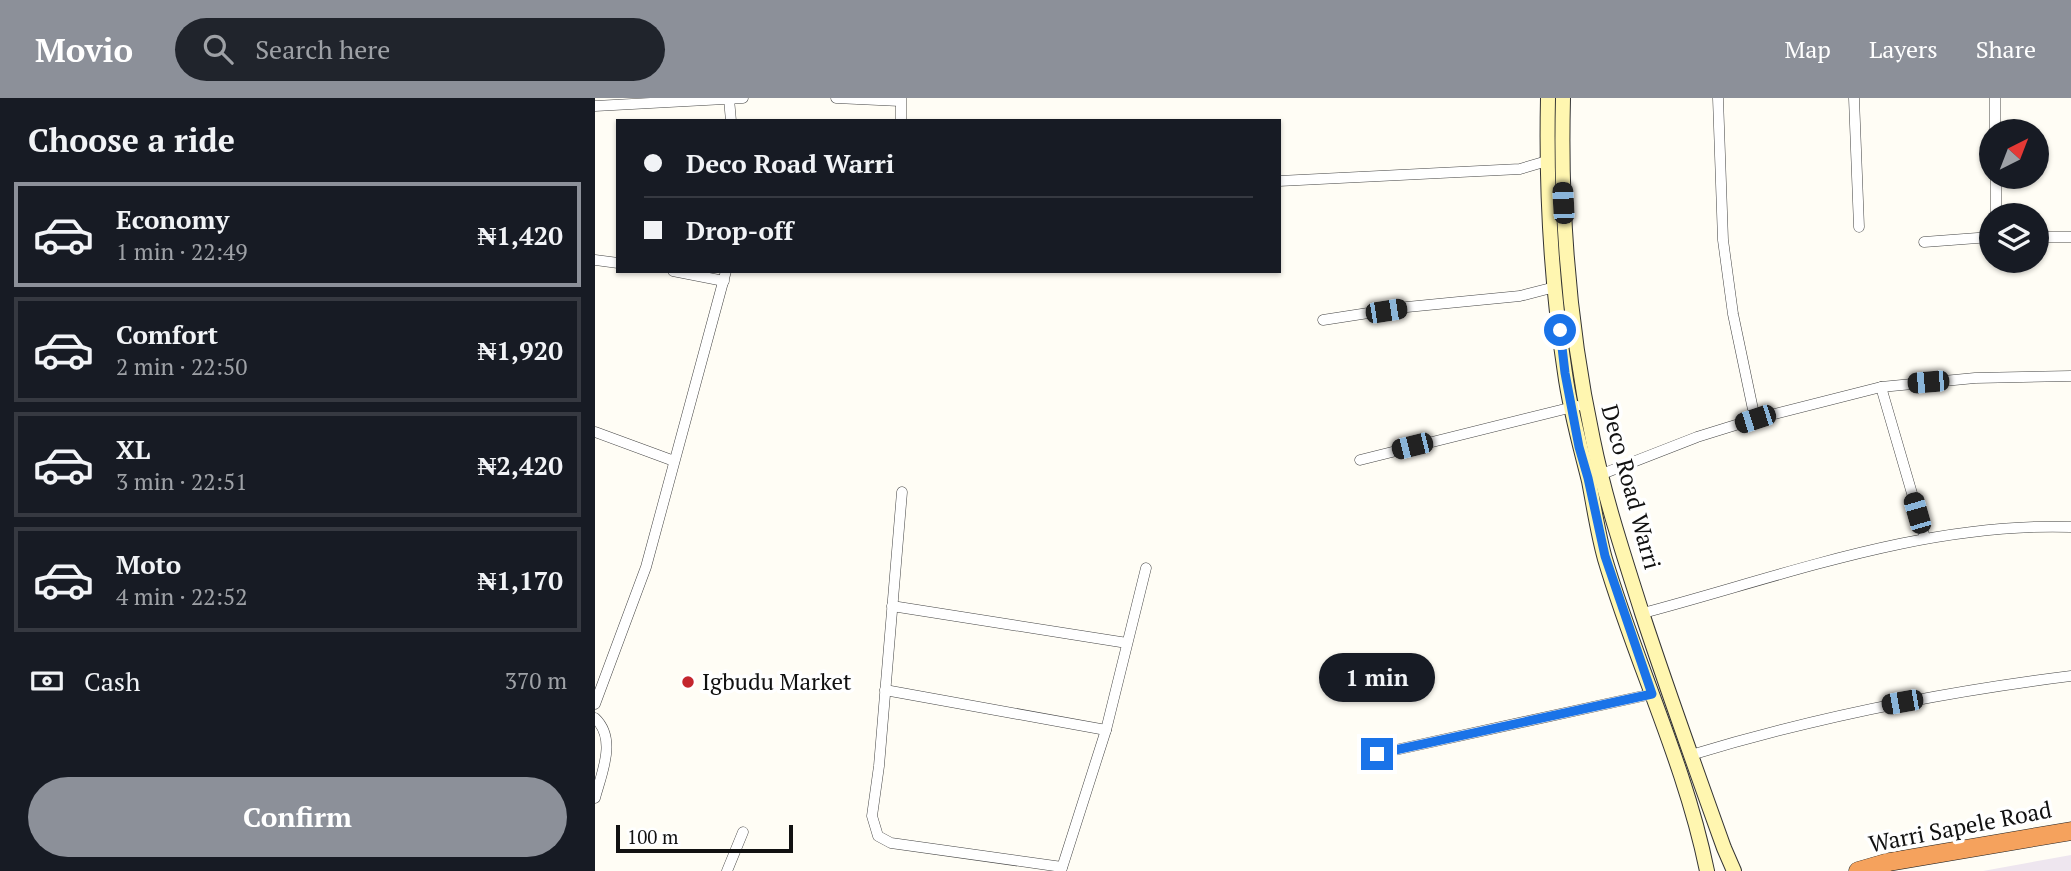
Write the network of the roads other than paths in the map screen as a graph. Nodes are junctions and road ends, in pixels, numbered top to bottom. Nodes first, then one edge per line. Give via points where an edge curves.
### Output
1 (743, 98) edge
2 (836, 98) edge
3 (1548, 98) edge
4 (1563, 98) edge
5 (1718, 98) edge
6 (1854, 98) edge
7 (1995, 98) edge
8 (729, 99) edge
9 (900, 99) edge
10 (595, 106) edge
11 (731, 119) edge
12 (901, 119) edge
13 (1995, 119) edge
14 (1547, 162) junction
15 (1281, 181) edge
16 (1859, 228) dead end
17 (2049, 237) edge
18 (2071, 237) edge
19 (1979, 238) edge
20 (1924, 242) dead end
21 (595, 260) edge
22 (616, 263) edge
23 (694, 273) edge
24 (725, 276) edge
25 (1555, 287) junction
26 (1323, 320) dead end
27 (2071, 376) edge
28 (1881, 387) junction
29 (1579, 405) junction
30 (1755, 419) junction
31 (595, 432) edge
32 (1360, 460) dead end
33 (674, 461) junction
34 (1602, 474) junction
35 (902, 492) dead end
36 (2071, 527) edge
37 (1924, 538) junction
38 (1146, 568) dead end
39 (892, 606) junction
40 (1643, 613) junction
41 (1127, 643) junction
42 (2071, 676) edge
43 (885, 690) junction
44 (1652, 694) junction
45 (595, 704) edge
46 (595, 718) edge
47 (1106, 730) junction
48 (1377, 754) dead end
49 (1691, 755) junction
50 (595, 798) edge
51 (2071, 831) edge
52 (743, 832) dead end
53 (1062, 869) edge
54 (727, 871) edge
55 (1707, 871) edge
56 (1734, 871) edge
57 (1859, 871) edge

1 - 8 street
2 - 9 street
3 - 14 main road, Deco Road Warri
4 - 29 main road, Deco Road Warri via 1561,161
5 - 30 street via 1723,240
6 - 16 street
7 - 13 street
8 - 10 street
8 - 11 street
9 - 12 street
14 - 15 street via 1520,169
14 - 25 main road, Deco Road Warri
17 - 18 street
19 - 20 street
21 - 22 street
23 - 24 street
24 - 33 street
25 - 26 street via 1520,296
25 - 29 main road, Deco Road Warri via 1565,373
27 - 28 street via 1975,378
28 - 30 street
28 - 37 street
29 - 32 street
29 - 34 main road, Deco Road Warri
29 - 44 main road, Deco Road Warri via 1605,556
30 - 34 street
31 - 33 street
33 - 45 street via 646,567
34 - 40 main road, Deco Road Warri
35 - 39 street
36 - 37 street via 2033,526
37 - 40 street
38 - 41 street
39 - 41 street
39 - 43 street
40 - 49 main road, Deco Road Warri
41 - 47 street
42 - 49 street via 1879,706
43 - 47 street
43 - 53 street via 872,816 878,836 891,843
44 - 48 street
44 - 55 main road, Deco Road Warri via 1676,758
46 - 50 street via 605,733 607,753
47 - 53 street
49 - 56 main road, Deco Road Warri
51 - 57 highway, Warri Sapele Road
52 - 54 street

